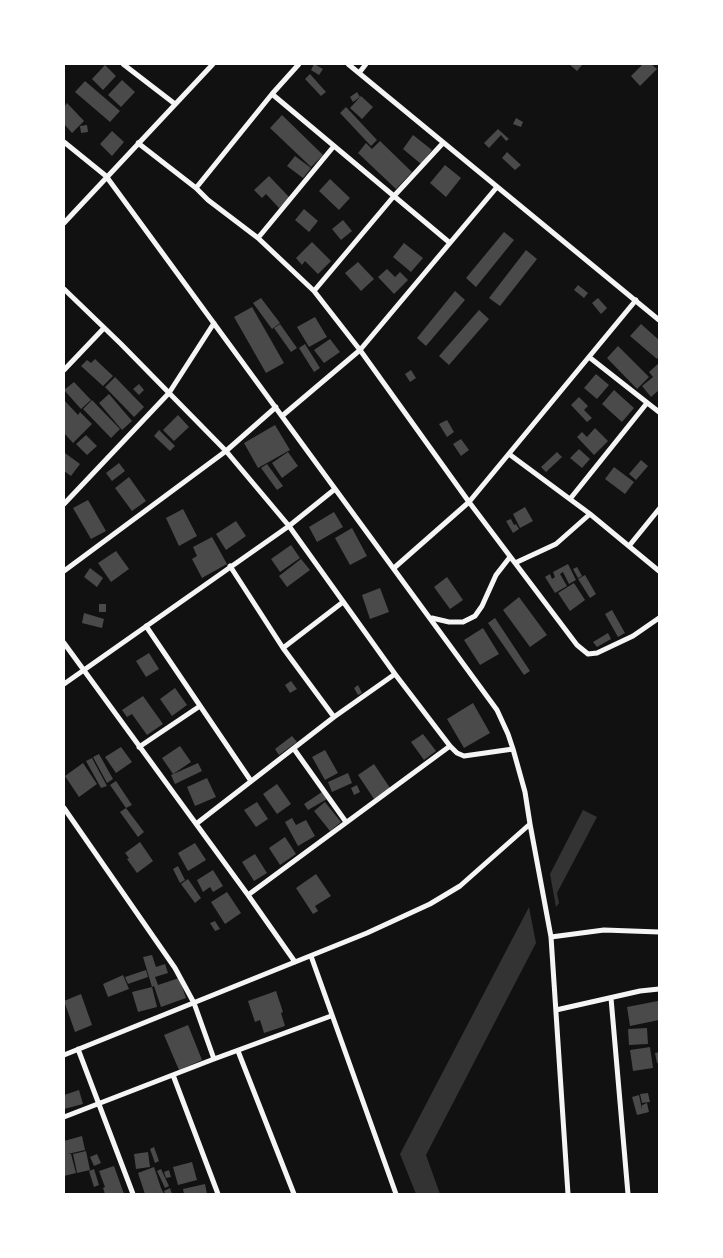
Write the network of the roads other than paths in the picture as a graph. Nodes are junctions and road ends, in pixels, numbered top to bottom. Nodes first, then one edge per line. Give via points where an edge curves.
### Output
1 (123, 64) edge
2 (134, 64) edge
3 (212, 64) edge
4 (299, 64) edge
5 (348, 64) edge
6 (366, 64) edge
7 (130, 69) junction
8 (359, 73) junction
9 (272, 94) junction
10 (174, 104) junction
11 (64, 142) edge
12 (443, 142) junction
13 (138, 143) junction
14 (334, 146) junction
15 (106, 176) junction
16 (196, 188) junction
17 (497, 188) junction
18 (394, 196) junction
19 (64, 223) edge
20 (258, 238) junction
21 (450, 243) junction
22 (64, 289) edge
23 (314, 291) junction
24 (636, 300) junction
25 (659, 320) edge
26 (214, 323) junction
27 (104, 328) junction
28 (360, 350) junction
29 (589, 357) junction
30 (64, 370) edge
31 (170, 393) junction
32 (647, 403) junction
33 (276, 408) junction
34 (659, 412) edge
35 (282, 416) junction
36 (226, 451) junction
37 (509, 454) junction
38 (335, 489) junction
39 (570, 499) junction
40 (469, 502) junction
41 (64, 504) edge
42 (659, 509) edge
43 (590, 514) junction
44 (289, 526) junction
45 (629, 546) junction
46 (510, 557) junction
47 (515, 563) junction
48 (230, 566) junction
49 (394, 568) junction
50 (64, 571) edge
51 (659, 571) edge
52 (343, 602) junction
53 (431, 618) junction
54 (659, 618) edge
55 (146, 626) junction
56 (64, 643) edge
57 (283, 648) junction
58 (82, 670) junction
59 (394, 674) junction
60 (64, 684) edge
61 (200, 706) junction
62 (334, 717) junction
63 (450, 746) junction
64 (139, 747) junction
65 (294, 749) junction
66 (513, 749) junction
67 (251, 781) junction
68 (64, 808) edge
69 (346, 822) junction
70 (196, 824) junction
71 (530, 824) junction
72 (248, 894) junction
73 (659, 932) edge
74 (551, 937) junction
75 (310, 956) junction
76 (295, 962) junction
77 (659, 989) edge
78 (611, 998) junction
79 (194, 1003) junction
80 (556, 1010) junction
81 (331, 1016) junction
82 (78, 1049) junction
83 (238, 1051) junction
84 (64, 1055) edge
85 (214, 1059) junction
86 (173, 1075) junction
87 (100, 1103) junction
88 (64, 1117) edge
89 (133, 1194) edge
90 (218, 1194) edge
91 (294, 1194) edge
92 (396, 1194) edge
93 (568, 1194) edge
94 (628, 1194) edge

1 - 7 street
2 - 7 street
3 - 10 street
4 - 9 street
5 - 8 street
6 - 8 street
7 - 10 street
8 - 12 street
9 - 14 street
9 - 16 street
10 - 13 street
11 - 15 street
12 - 17 street
12 - 18 street
13 - 15 street
13 - 16 street
14 - 18 street
14 - 20 street
15 - 19 street
15 - 26 street
16 - 20 street
17 - 21 street
17 - 24 street
18 - 21 street
18 - 23 street
20 - 23 street
21 - 28 street
22 - 27 street
23 - 28 street
24 - 25 street
24 - 29 street
26 - 31 street
26 - 33 street
27 - 30 street
27 - 31 street
28 - 35 street
28 - 40 street
29 - 32 street
29 - 37 street
31 - 36 street
31 - 41 street
32 - 34 street
32 - 39 street
33 - 35 street
33 - 36 street
35 - 38 street
36 - 44 street
36 - 50 street
37 - 39 street
37 - 40 street
38 - 44 street
38 - 49 street
39 - 43 street
40 - 46 street
40 - 49 street
42 - 45 street
43 - 45 street
43 - 47 street via 556,544
44 - 48 street
44 - 52 street
45 - 51 street
46 - 47 street
46 - 53 street via 496,575 475,616 463,622
47 - 54 street via 577,645 588,654 632,636
48 - 55 street
48 - 57 street
49 - 53 street
52 - 57 street
52 - 59 street
53 - 66 street via 497,710
55 - 58 street
55 - 61 street
56 - 58 street
57 - 62 street
58 - 60 street
58 - 64 street
59 - 62 street
59 - 63 street
61 - 64 street
61 - 67 street
62 - 65 street
63 - 66 street via 464,756
63 - 69 street
64 - 70 street
65 - 67 street
65 - 69 street
66 - 71 street
67 - 70 street
68 - 79 street via 175,968
69 - 72 street
70 - 72 street
71 - 74 street
71 - 75 street via 460,886 430,904
72 - 76 street
73 - 74 street via 604,930
74 - 80 street
75 - 76 street
75 - 81 street
76 - 79 street
77 - 78 street
78 - 80 street
78 - 94 street
79 - 82 street
79 - 85 street
80 - 93 street
81 - 83 street
81 - 92 street
82 - 84 street
82 - 87 street
83 - 85 street
83 - 91 street
85 - 86 street
86 - 87 street
86 - 90 street
87 - 88 street
87 - 89 street

